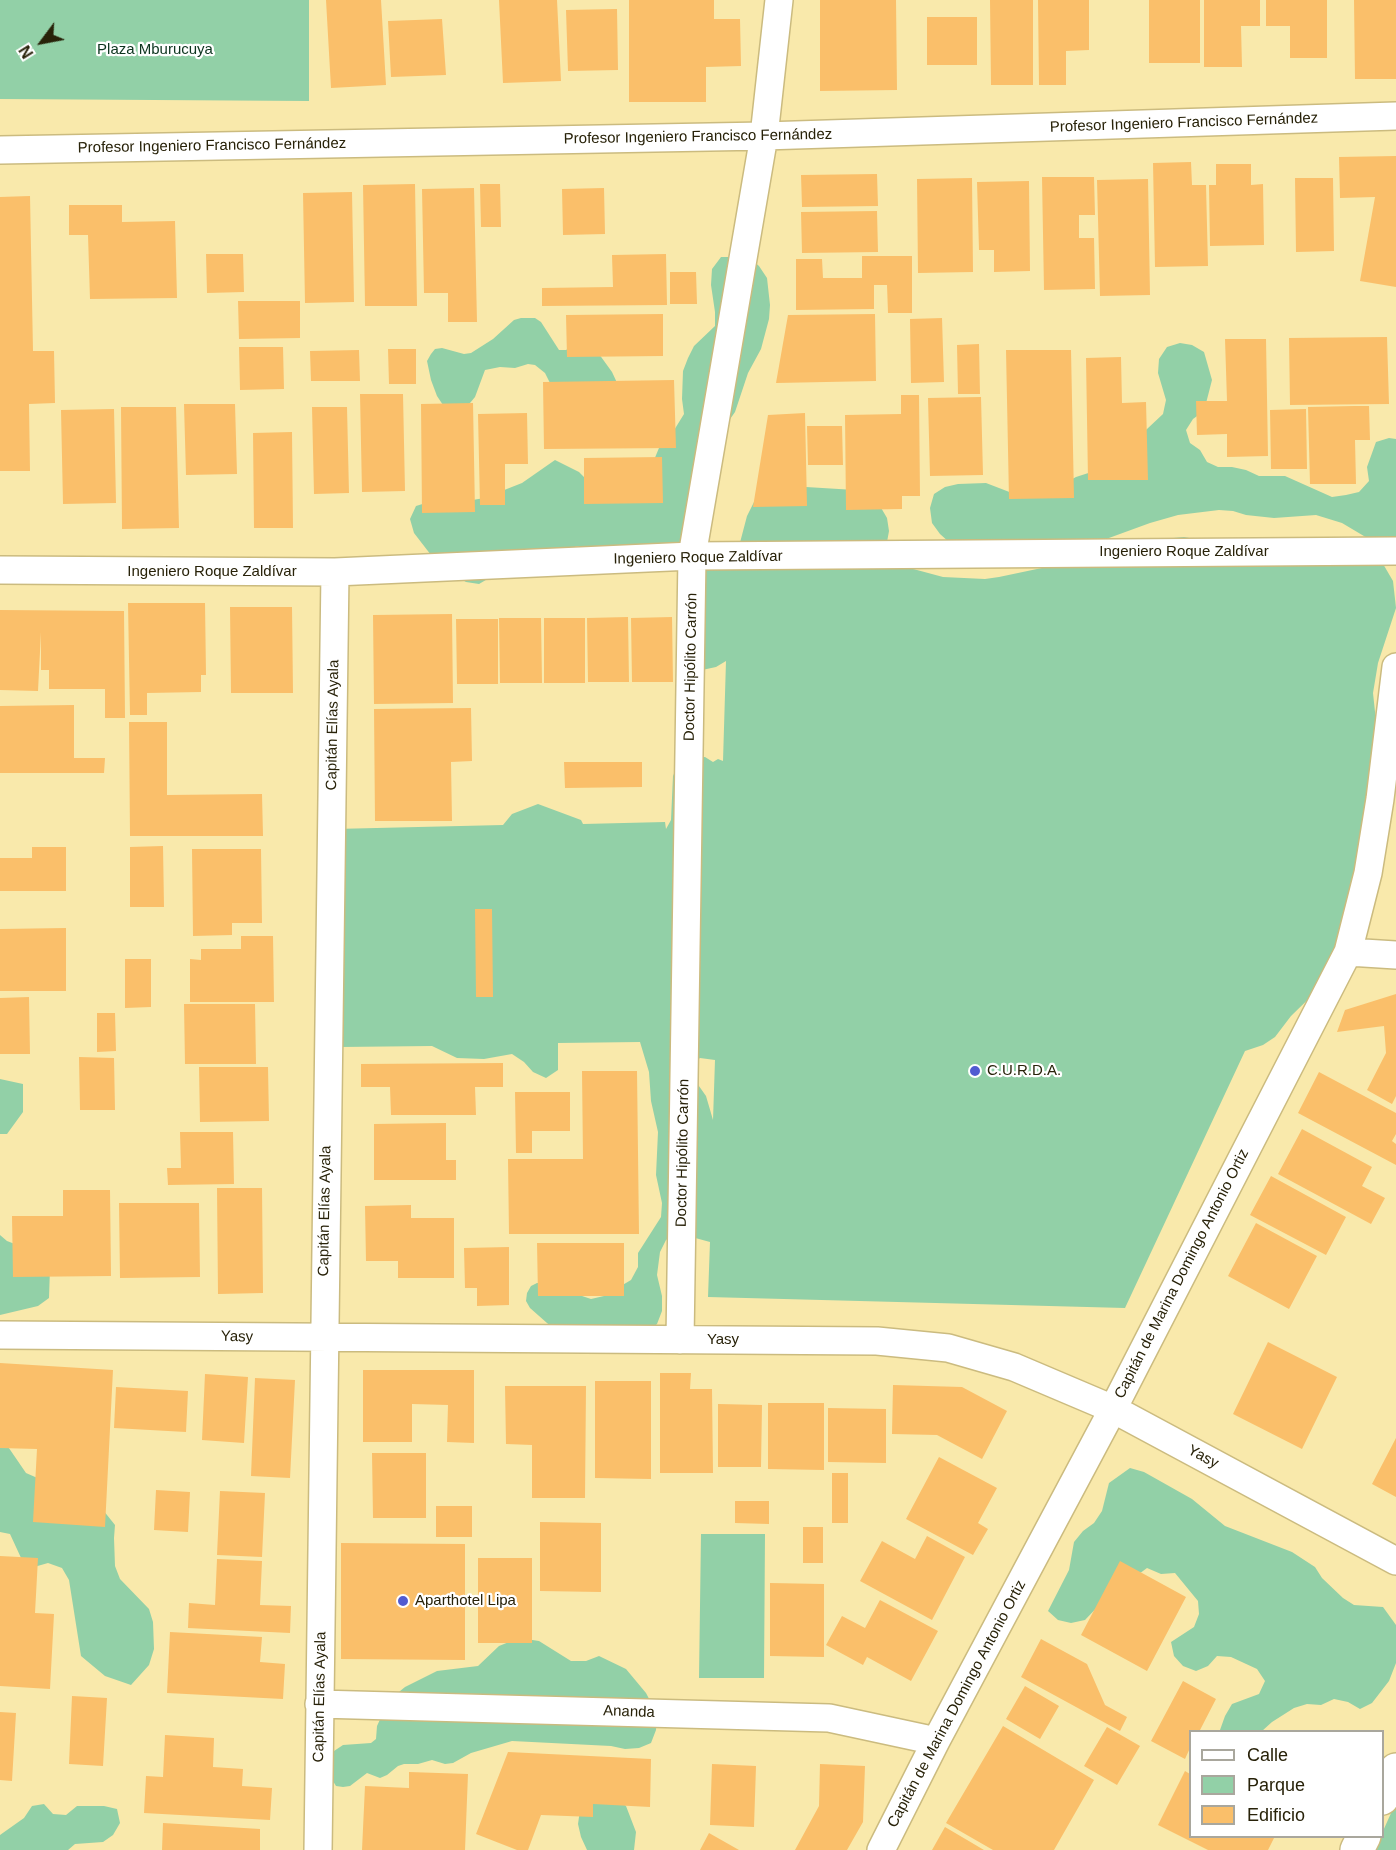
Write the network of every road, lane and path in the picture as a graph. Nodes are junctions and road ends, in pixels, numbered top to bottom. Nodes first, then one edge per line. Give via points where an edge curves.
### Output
1 (779, 0) edge
2 (1396, 116) edge
3 (764, 136) junction
4 (0, 150) edge
5 (1396, 550) edge
6 (692, 556) junction
7 (0, 570) edge
8 (335, 572) junction
9 (1396, 667) edge
10 (1347, 952) junction
11 (1396, 955) edge
12 (0, 1335) edge
13 (324, 1338) junction
14 (680, 1340) junction
15 (1113, 1409) junction
16 (1396, 1561) edge
17 (320, 1704) junction
18 (936, 1740) junction
19 (1396, 1770) edge
20 (1384, 1796) edge
21 (318, 1850) edge
22 (881, 1850) edge

1 - 3 street, Doctor Hipólito Carrón
2 - 3 street, Profesor Ingeniero Francisco Fernández
3 - 4 street, Profesor Ingeniero Francisco Fernández
3 - 6 street, Doctor Hipólito Carrón
5 - 6 street, Ingeniero Roque Zaldívar
6 - 8 street, Ingeniero Roque Zaldívar
6 - 14 street, Doctor Hipólito Carrón
7 - 8 street, Ingeniero Roque Zaldívar
8 - 13 street, Capitán Elías Ayala
9 - 10 street, Capitán de Marina Domingo Antonio Ortiz via 1368,873
10 - 11 street
10 - 15 street, Capitán de Marina Domingo Antonio Ortiz
12 - 13 street, Yasy
13 - 14 street, Yasy
13 - 17 street, Capitán Elías Ayala
14 - 15 street, Yasy via 877,1341 948,1348 1014,1367
15 - 16 street, Yasy
15 - 18 street, Capitán de Marina Domingo Antonio Ortiz
17 - 18 street, Ananda via 829,1718
17 - 21 street, Capitán Elías Ayala
18 - 22 street, Capitán de Marina Domingo Antonio Ortiz
19 - 20 main road

